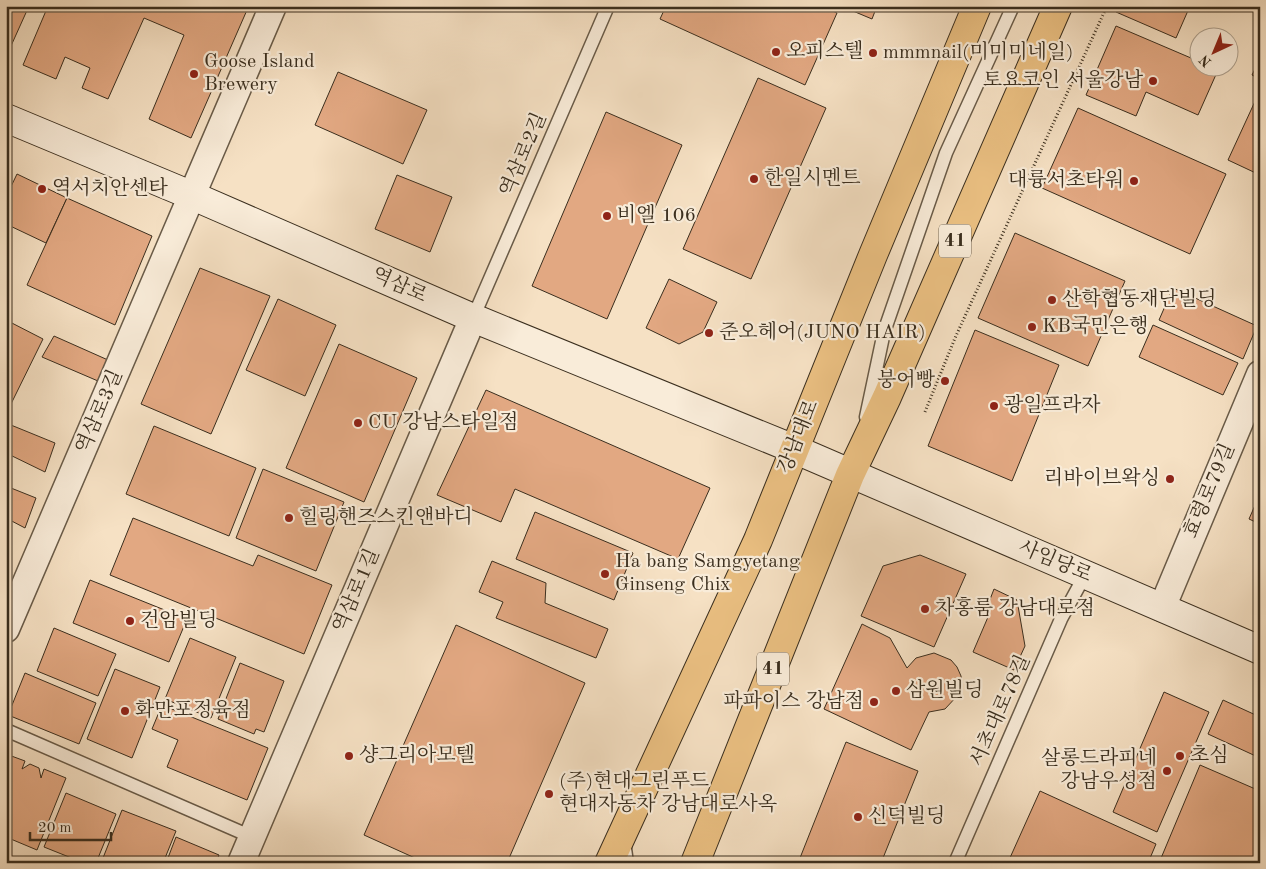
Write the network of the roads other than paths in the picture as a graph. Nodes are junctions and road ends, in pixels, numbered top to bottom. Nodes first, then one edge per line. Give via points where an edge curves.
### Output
1 (273, 6) edge
2 (608, 6) edge
3 (977, 6) edge
4 (1013, 6) edge
5 (1058, 6) edge
6 (6, 118) edge
7 (193, 196) junction
8 (473, 318) junction
9 (1260, 374) edge
10 (794, 449) junction
11 (850, 475) junction
12 (1085, 575) junction
13 (1162, 608) junction
14 (6, 629) edge
15 (1260, 650) edge
16 (6, 730) edge
17 (623, 833) junction
18 (252, 836) junction
19 (241, 863) edge
20 (609, 863) edge
21 (627, 863) edge
22 (695, 863) edge
23 (955, 863) edge

1 - 7 street, 역삼로3길
2 - 8 lane, 역삼로2길
3 - 10 main road, 강남대로
4 - 11 lane via 943,162 884,332
5 - 11 main road, 41
6 - 7 main road, 역삼로
7 - 8 main road, 역삼로
7 - 14 street, 역삼로3길
8 - 10 main road, 역삼로
8 - 18 street, 역삼로1길
9 - 13 street, 효령로79길
10 - 11 main road, 사임당로
10 - 17 main road, 강남대로 via 758,540
11 - 12 main road, 사임당로
11 - 22 main road, 41
12 - 13 main road, 사임당로
12 - 23 lane, 서초대로78길 via 1061,619
13 - 15 main road, 사임당로
16 - 18 lane
17 - 20 main road, 강남대로
17 - 21 lane
18 - 19 street, 역삼로1길

